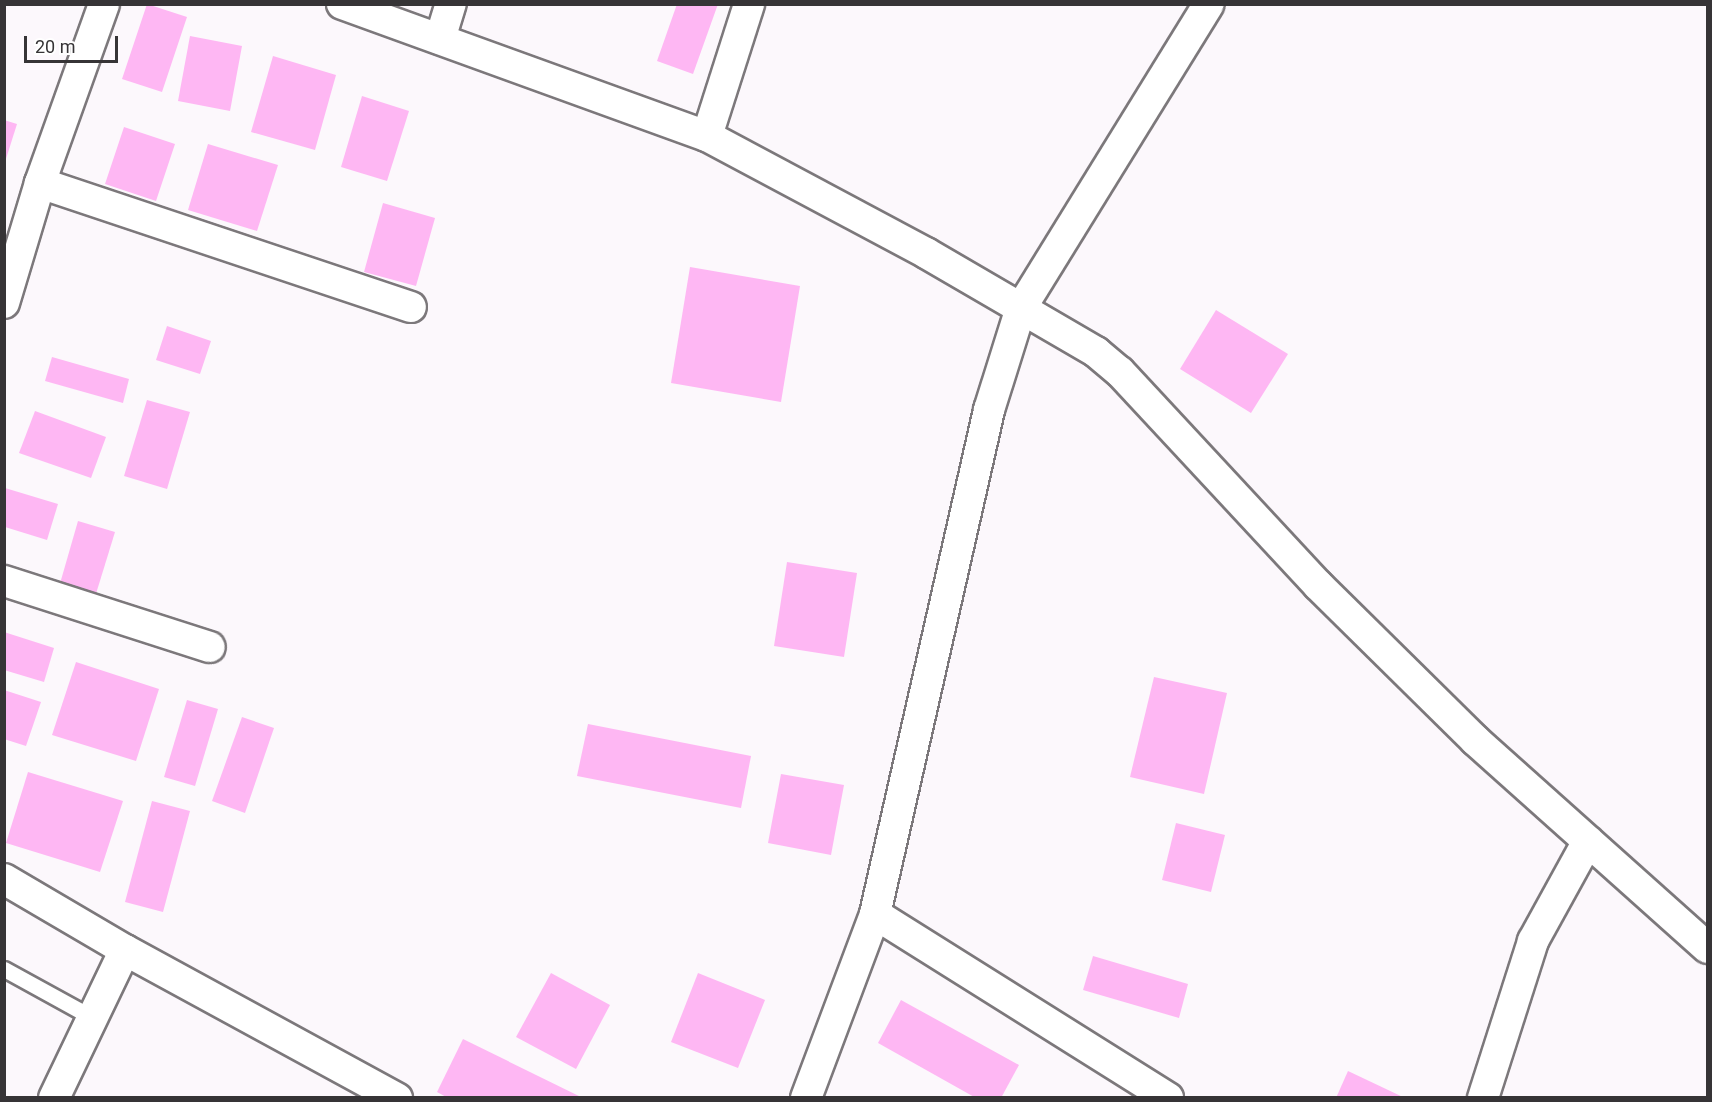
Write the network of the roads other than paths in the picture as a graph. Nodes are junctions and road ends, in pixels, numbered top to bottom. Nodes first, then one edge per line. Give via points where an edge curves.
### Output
1 (104, 4) edge
2 (342, 4) edge
3 (451, 4) edge
4 (749, 4) edge
5 (1209, 4) edge
6 (440, 39) junction
7 (707, 136) junction
8 (40, 183) junction
9 (4, 303) edge
10 (411, 307) dead end
11 (1021, 308) junction
12 (4, 581) edge
13 (210, 647) dead end
14 (1588, 841) junction
15 (4, 879) edge
16 (875, 914) junction
17 (1707, 948) edge
18 (125, 950) junction
19 (4, 969) edge
20 (93, 1018) junction
21 (54, 1098) edge
22 (397, 1098) edge
23 (806, 1098) edge
24 (1167, 1098) edge
25 (1483, 1098) edge

1 - 8 street
2 - 6 street
3 - 6 street
4 - 7 street
5 - 11 street
6 - 7 street
7 - 11 street
8 - 9 street
8 - 10 street
11 - 14 street via 1072,336 1120,372 1318,585 1475,740
11 - 16 street via 989,410
12 - 13 street
14 - 17 street
14 - 25 street via 1533,941
15 - 18 street
16 - 23 street
16 - 24 street
18 - 20 street
18 - 22 street
19 - 20 lane
20 - 21 street

